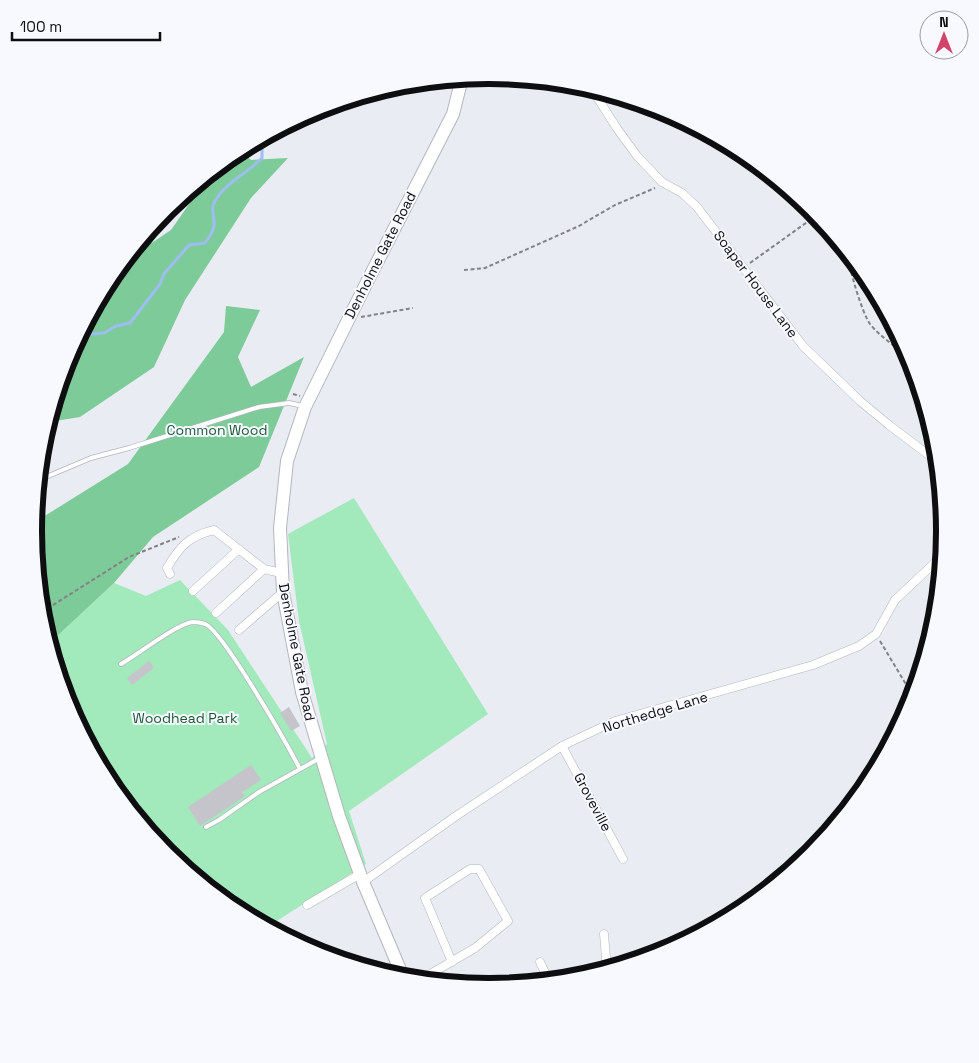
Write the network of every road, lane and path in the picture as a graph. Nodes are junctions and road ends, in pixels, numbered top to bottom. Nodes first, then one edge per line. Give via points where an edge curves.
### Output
1 (460, 85) edge
2 (598, 98) edge
3 (662, 182) junction
4 (811, 220) edge
5 (743, 268) junction
6 (464, 270) dead end
7 (853, 271) edge
8 (413, 308) dead end
9 (347, 320) junction
10 (896, 348) edge
11 (306, 407) junction
12 (930, 456) edge
13 (46, 477) edge
14 (199, 534) junction
15 (239, 549) junction
16 (936, 562) edge
17 (264, 569) junction
18 (281, 573) junction
19 (170, 574) dead end
20 (193, 591) dead end
21 (283, 592) junction
22 (49, 608) edge
23 (216, 613) dead end
24 (239, 630) dead end
25 (876, 634) junction
26 (122, 664) dead end
27 (908, 688) edge
28 (562, 746) junction
29 (321, 757) junction
30 (300, 769) junction
31 (206, 827) dead end
32 (623, 859) dead end
33 (361, 878) junction
34 (307, 905) dead end
35 (604, 934) dead end
36 (452, 962) junction
37 (540, 962) dead end
38 (606, 963) edge
39 (400, 969) edge
40 (429, 975) edge
41 (546, 975) edge

1 - 9 main road, Denholme Gate Road via 453,114
2 - 3 street, Soaper House Lane via 627,143
3 - 5 street, Soaper House Lane via 689,198
3 - 6 path via 658,187 615,205 579,226 485,268
4 - 5 path
5 - 12 street, Soaper House Lane via 808,352 867,407
7 - 10 path via 868,322
8 - 9 path
9 - 11 main road, Denholme Gate Road
11 - 13 lane via 289,403 259,407 91,458
11 - 18 main road, Denholme Gate Road via 287,461 280,528
14 - 15 street via 214,530
14 - 19 street via 178,550 167,568
14 - 22 path via 175,538 129,557
15 - 17 street
15 - 20 street
16 - 25 street, Northedge Lane via 895,600
17 - 18 street
17 - 23 street
18 - 21 main road, Denholme Gate Road
21 - 24 street
21 - 29 main road, Denholme Gate Road via 302,692
25 - 27 path
25 - 28 street, Northedge Lane via 859,646 813,665 615,721
26 - 30 lane via 181,626 192,622 206,624 221,638
28 - 32 street, Groveville
28 - 33 street, Northedge Lane
29 - 30 lane
29 - 33 main road, Denholme Gate Road
30 - 31 lane
33 - 34 street, Northedge Lane
33 - 39 main road, Denholme Gate Road
35 - 38 street
36 - 36 street via 425,898 470,869 479,869 508,921
36 - 40 street
37 - 41 street

